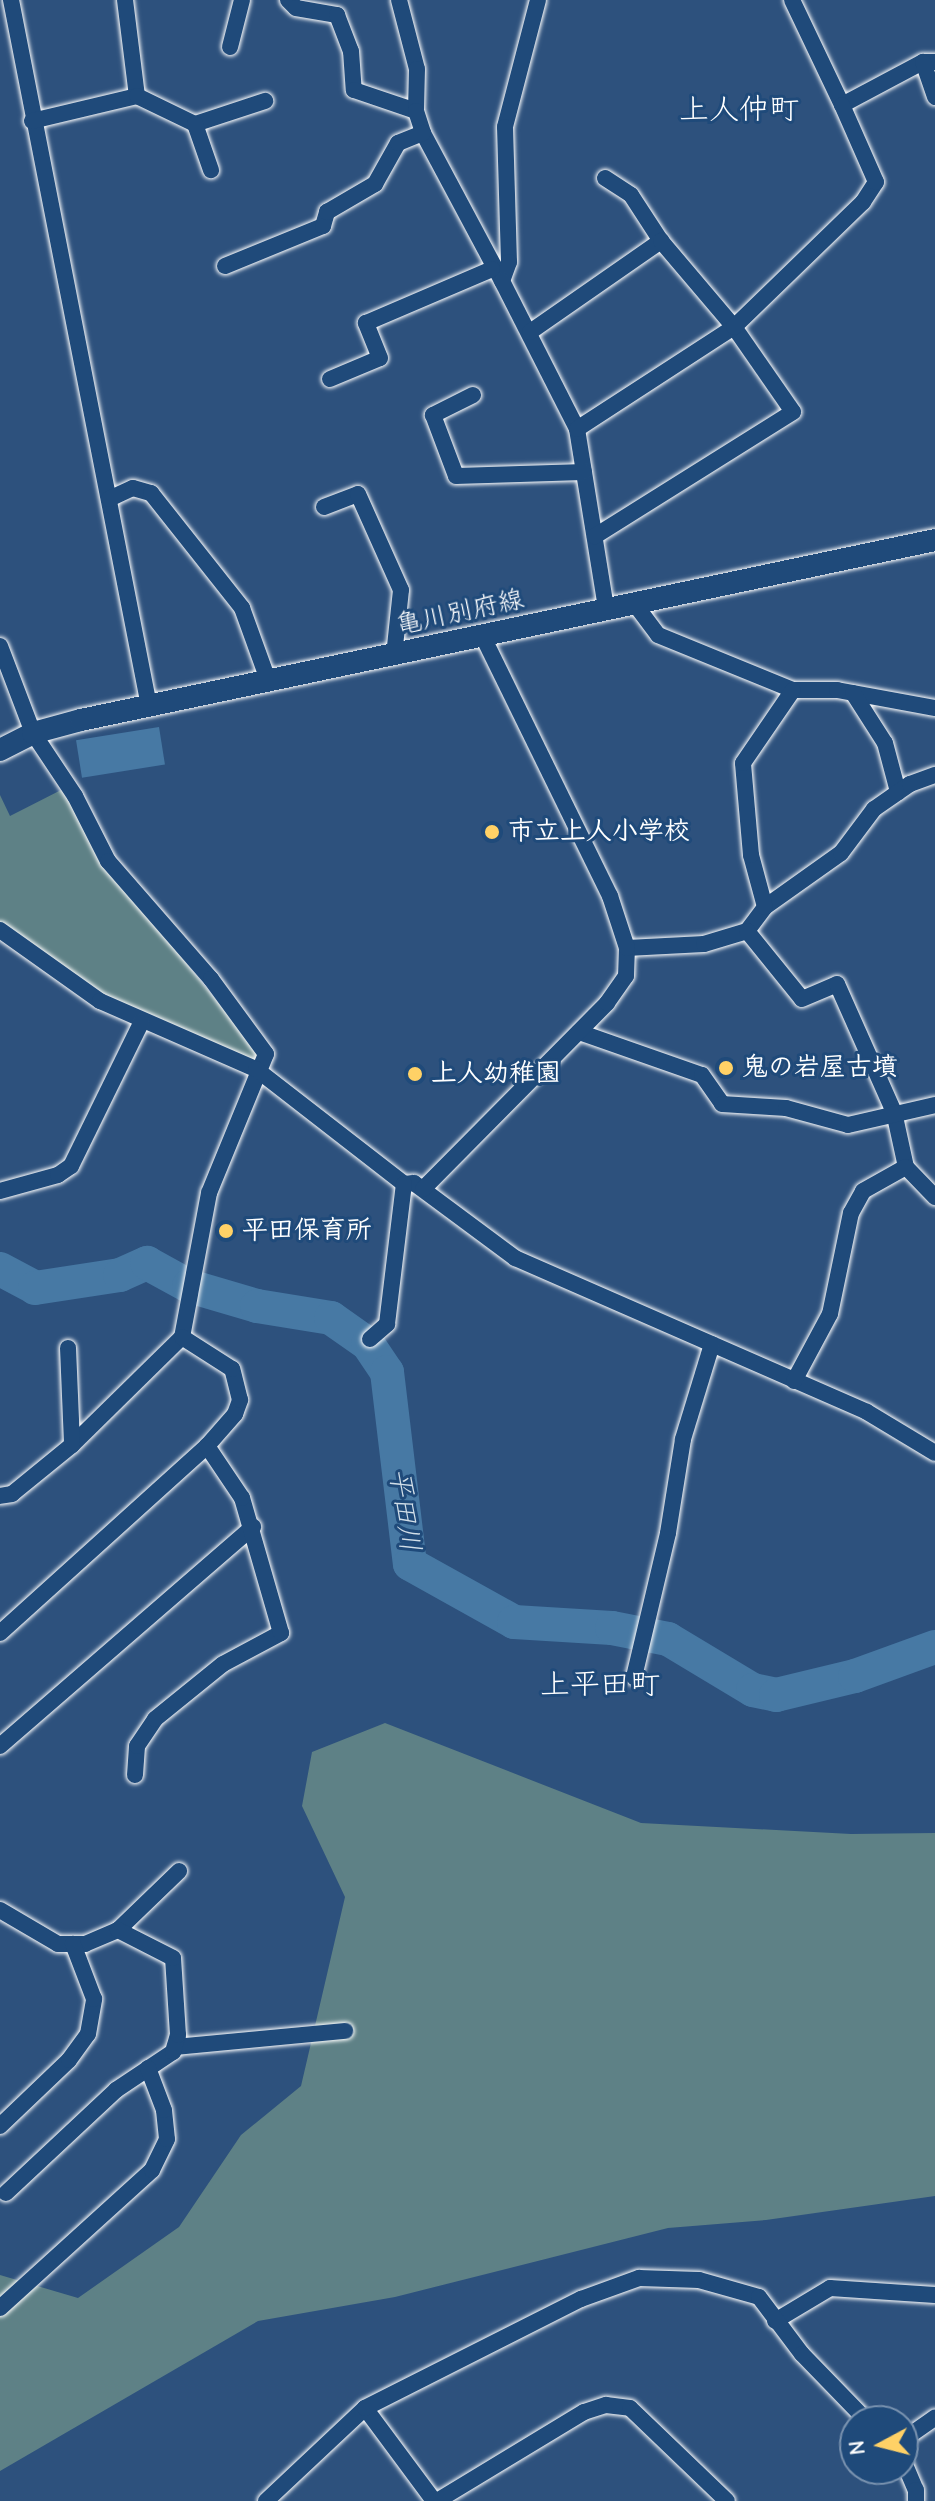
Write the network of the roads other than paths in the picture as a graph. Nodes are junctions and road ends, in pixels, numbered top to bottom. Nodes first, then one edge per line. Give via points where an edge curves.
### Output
1 (11, 0) edge
2 (125, 0) edge
3 (242, 0) edge
4 (288, 0) edge
5 (399, 0) edge
6 (538, 0) edge
7 (792, 0) edge
8 (230, 47) dead end
9 (929, 62) edge
10 (137, 96) junction
11 (935, 97) edge
12 (265, 101) dead end
13 (842, 105) junction
14 (416, 111) junction
15 (32, 121) junction
16 (195, 124) junction
17 (423, 133) junction
18 (211, 170) dead end
19 (605, 178) dead end
20 (661, 241) junction
21 (225, 266) dead end
22 (497, 275) junction
23 (734, 327) junction
24 (530, 332) junction
25 (330, 379) dead end
26 (473, 395) dead end
27 (577, 429) junction
28 (584, 472) junction
29 (109, 499) junction
30 (324, 507) dead end
31 (595, 536) junction
32 (935, 540) edge
33 (634, 603) junction
34 (606, 609) junction
35 (483, 637) junction
36 (0, 646) edge
37 (394, 655) junction
38 (268, 680) junction
39 (793, 690) junction
40 (853, 693) junction
41 (149, 706) junction
42 (935, 708) edge
43 (33, 733) junction
44 (0, 750) edge
45 (935, 775) edge
46 (898, 792) junction
47 (765, 907) junction
48 (0, 930) edge
49 (747, 931) junction
50 (627, 948) junction
51 (142, 1021) junction
52 (579, 1032) junction
53 (256, 1069) junction
54 (935, 1105) edge
55 (894, 1112) junction
56 (906, 1167) junction
57 (404, 1184) junction
58 (423, 1189) junction
59 (0, 1191) edge
60 (935, 1197) edge
61 (182, 1337) junction
62 (370, 1339) dead end
63 (712, 1344) junction
64 (68, 1348) dead end
65 (794, 1381) junction
66 (72, 1445) junction
67 (207, 1446) junction
68 (935, 1453) edge
69 (0, 1496) edge
70 (253, 1527) junction
71 (0, 1633) edge
72 (634, 1677) dead end
73 (0, 1746) edge
74 (135, 1775) dead end
75 (179, 1871) dead end
76 (0, 1910) edge
77 (118, 1930) junction
78 (73, 1944) junction
79 (345, 2031) dead end
80 (175, 2047) junction
81 (148, 2068) junction
82 (0, 2126) edge
83 (6, 2193) dead end
84 (935, 2295) edge
85 (0, 2308) edge
86 (775, 2321) junction
87 (852, 2405) edge
88 (365, 2408) junction
89 (266, 2501) edge
90 (436, 2501) edge
91 (727, 2501) edge

1 - 15 street
2 - 10 street
3 - 8 street
4 - 14 street via 296,8 337,15 351,51 354,90
5 - 14 street via 417,69
6 - 22 street via 505,127 509,262
7 - 13 street
9 - 11 street
9 - 13 street
10 - 15 street
10 - 16 street
12 - 16 street
13 - 23 street via 876,182 848,217
14 - 17 street
15 - 29 street via 46,164
16 - 18 street
17 - 21 street via 398,143 375,184 327,212 323,226
17 - 22 street
19 - 20 street via 631,195
20 - 23 street
20 - 24 street
22 - 24 street
22 - 25 street via 366,323 380,358
23 - 27 street
23 - 31 street via 793,412
24 - 27 street
26 - 28 street via 433,415 456,476
27 - 28 street
28 - 31 street
29 - 38 street via 133,488 151,493 242,608
29 - 41 street
30 - 37 street via 358,494 401,590
31 - 34 street
32 - 33 main road, 亀川別府線
33 - 34 main road, 亀川別府線
33 - 39 street via 658,635
34 - 35 main road, 亀川別府線
35 - 37 main road, 亀川別府線
35 - 50 street via 578,825
36 - 43 street
37 - 38 main road, 亀川別府線
38 - 41 main road, 亀川別府線
39 - 40 street
39 - 47 street via 743,763 751,855
40 - 42 street
40 - 46 street via 885,743
41 - 43 main road, 亀川別府線
43 - 44 main road, 亀川別府線
43 - 53 street via 75,796 108,861 211,979 266,1054
45 - 46 street
46 - 47 street via 874,809 825,868
47 - 49 street
48 - 51 street via 100,1001
49 - 50 street via 704,944
49 - 55 street via 802,999 837,984
50 - 52 street via 626,976
51 - 53 street
51 - 59 street via 71,1166 58,1175
52 - 55 street via 702,1075 722,1104 786,1108 848,1125
52 - 58 street
53 - 57 street
53 - 61 street via 209,1193
54 - 55 street
55 - 56 street
56 - 60 street
56 - 65 street via 863,1191 851,1213 830,1314
57 - 58 street
57 - 62 street via 387,1324
58 - 63 street via 515,1258
61 - 66 street
61 - 67 street via 218,1356 237,1381 240,1400 235,1414
63 - 65 street
63 - 72 street via 683,1439 668,1533
64 - 66 street
65 - 68 street via 867,1412
66 - 69 street via 12,1494
67 - 70 street via 242,1498
67 - 71 street
70 - 73 street
70 - 74 street via 281,1633 223,1664 155,1719 137,1746
75 - 77 street
76 - 78 street via 58,1944
77 - 78 street
77 - 80 street via 173,1958
78 - 82 street via 94,1999 88,2034 69,2060
79 - 80 street
80 - 81 street
81 - 83 street via 116,2090
81 - 85 street via 164,2110 167,2139 152,2170
84 - 86 street via 830,2288
86 - 87 street
86 - 88 street via 759,2297 734,2287 667,2276 639,2278 581,2299
88 - 89 street
88 - 90 street
90 - 91 street via 584,2412 606,2405 630,2408

